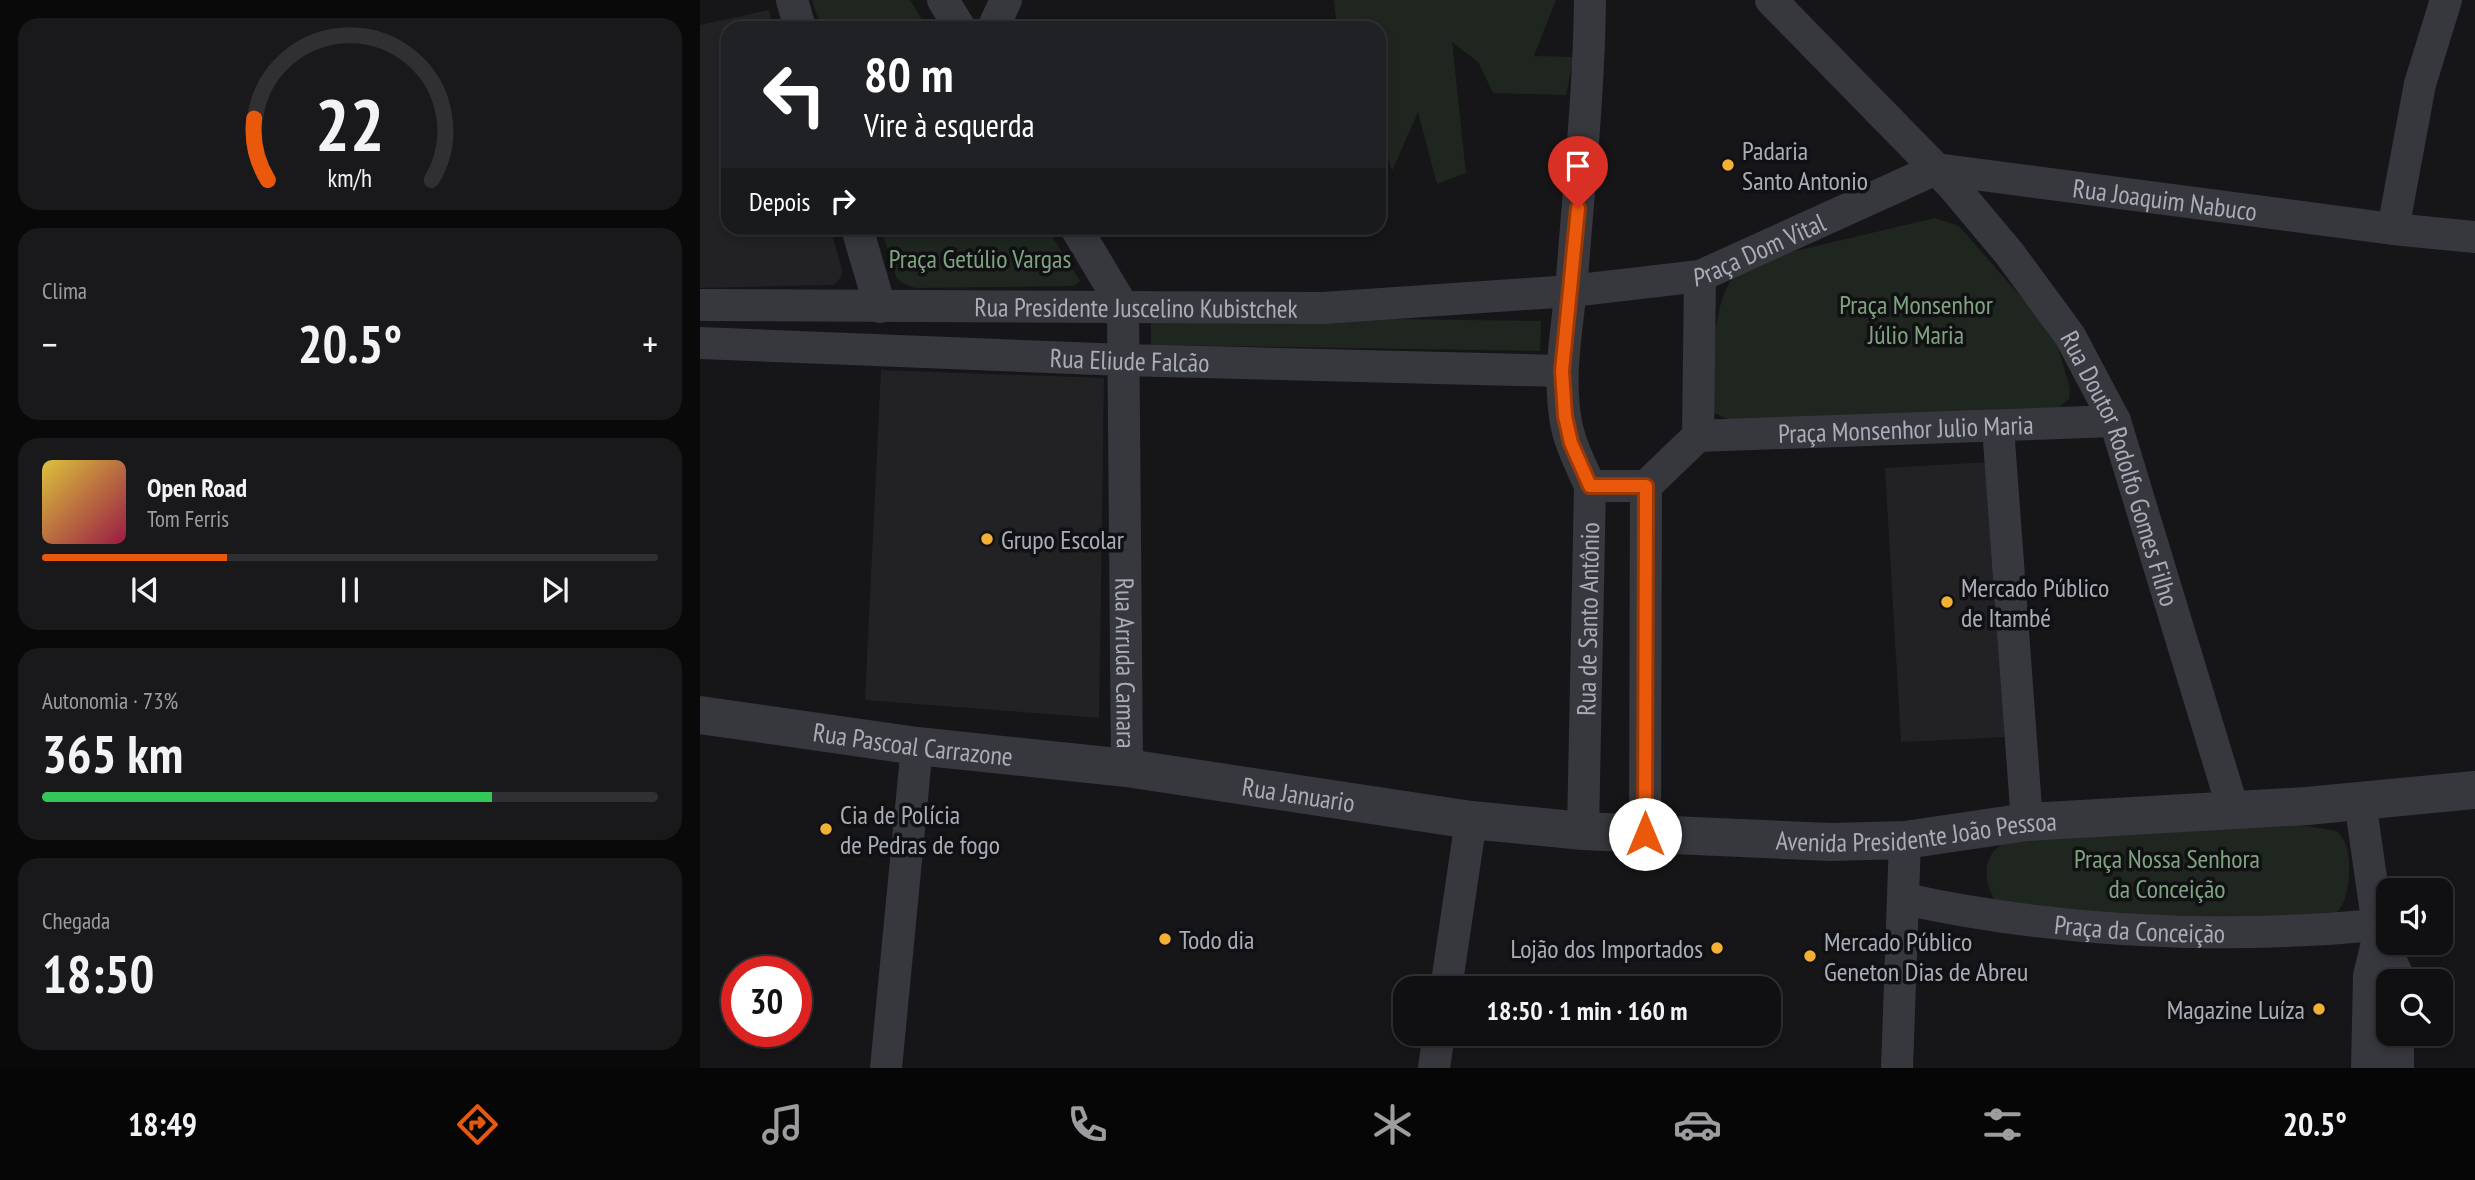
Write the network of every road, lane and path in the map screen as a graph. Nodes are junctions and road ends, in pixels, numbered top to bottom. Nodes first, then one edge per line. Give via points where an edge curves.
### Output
1 (792, 0) edge
2 (943, 0) edge
3 (1006, 0) edge
4 (1590, 0) edge
5 (1771, 0) edge
6 (2446, 0) edge
7 (798, 21) edge
8 (956, 21) edge
9 (996, 21) edge
10 (1936, 169) junction
11 (2393, 229) junction
12 (859, 235) edge
13 (1080, 235) edge
14 (2475, 237) edge
15 (1700, 276) junction
16 (1571, 291) junction
17 (700, 304) edge
18 (880, 307) junction
19 (1123, 307) junction
20 (700, 343) edge
21 (1123, 360) junction
22 (1562, 371) junction
23 (2115, 421) junction
24 (1998, 427) junction
25 (1698, 436) junction
26 (1590, 486) junction
27 (1646, 486) junction
28 (700, 715) edge
29 (917, 746) junction
30 (1127, 768) junction
31 (2475, 790) edge
32 (2360, 801) junction
33 (2233, 809) junction
34 (1471, 820) junction
35 (2027, 822) junction
36 (1583, 831) junction
37 (1645, 834) junction
38 (1905, 840) junction
39 (1904, 899) junction
40 (2376, 915) edge
41 (2376, 929) edge
42 (2376, 939) edge
43 (1448, 976) edge
44 (1437, 1046) edge
45 (2398, 1046) edge
46 (886, 1068) edge
47 (1434, 1068) edge
48 (1897, 1068) edge
49 (2367, 1068) edge
50 (2398, 1068) edge

1 - 7 street
2 - 8 street
3 - 9 street
4 - 16 street, Rua de Santo Antônio via 1589,70
5 - 10 street, Rua Doutor Rodolfo Gomes Filho
6 - 11 street via 2420,83
10 - 11 street, Rua Joaquim Nabuco
10 - 15 street, Praça Dom Vital
10 - 23 street, Rua Doutor Rodolfo Gomes Filho via 2010,253 2070,336
11 - 14 street, Rua Joaquim Nabuco
12 - 18 street
13 - 19 street
15 - 16 street, Praça Dom Vital
15 - 25 street
16 - 19 street, Rua Presidente Juscelino Kubistchek via 1323,308
16 - 22 street, Rua de Santo Antônio
17 - 18 street, Rua Presidente Juscelino Kubistchek
18 - 19 street, Rua Presidente Juscelino Kubistchek
19 - 21 street, Rua Arruda Camara
20 - 21 street, Rua Eliude Falcão
21 - 22 street, Rua Eliude Falcão
21 - 30 street, Rua Arruda Camara
22 - 26 street, Rua de Santo Antônio via 1571,443
23 - 24 street, Praça Monsenhor Julio Maria
23 - 33 street, Rua Doutor Rodolfo Gomes Filho
24 - 25 street, Praça Monsenhor Julio Maria
24 - 35 street
25 - 27 street
26 - 27 street
26 - 36 street, Rua de Santo Antônio
27 - 37 street
28 - 29 street, Rua Pascoal Carrazone
29 - 30 street, Rua Pascoal Carrazone
29 - 46 street
30 - 34 street, Rua Januario
31 - 32 street, Avenida Presidente João Pessoa
32 - 33 street, Avenida Presidente João Pessoa
32 - 40 street
33 - 35 street, Avenida Presidente João Pessoa
34 - 36 street, Avenida Presidente João Pessoa
34 - 43 street
35 - 38 street, Avenida Presidente João Pessoa
36 - 37 street, Avenida Presidente João Pessoa
37 - 38 street, Avenida Presidente João Pessoa via 1831,842
38 - 39 street
39 - 41 street, Praça da Conceição via 2010,918 2143,932
39 - 48 street
42 - 49 street via 2369,976
44 - 47 street
45 - 50 street

